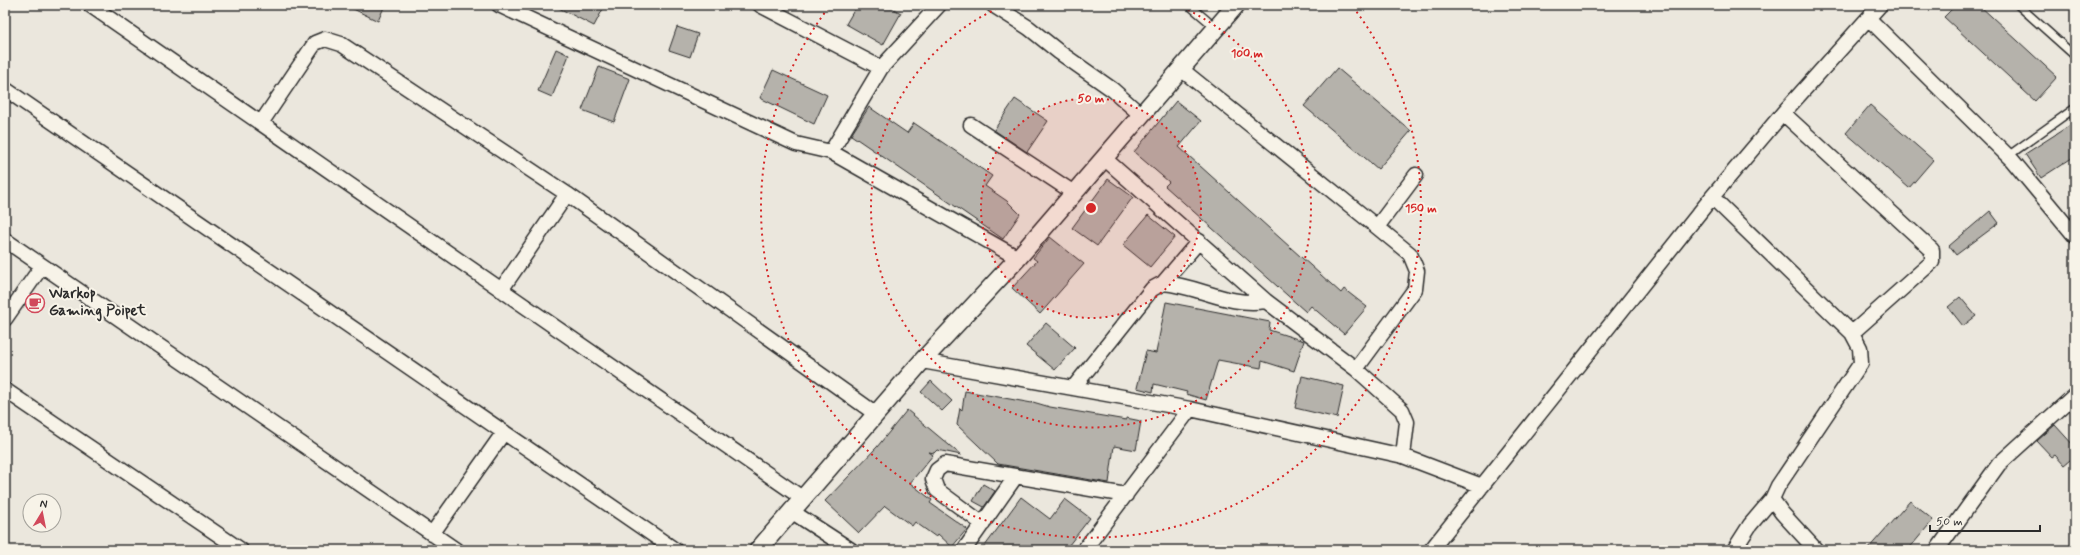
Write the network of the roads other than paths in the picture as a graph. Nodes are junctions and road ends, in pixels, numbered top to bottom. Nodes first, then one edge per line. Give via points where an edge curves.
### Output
1 (90, 5) edge
2 (499, 5) edge
3 (760, 5) edge
4 (939, 5) edge
5 (993, 5) edge
6 (1189, 5) edge
7 (1236, 5) edge
8 (2018, 5) edge
9 (1872, 11) edge
10 (1216, 28) junction
11 (2075, 56) edge
12 (881, 68) junction
13 (1181, 69) junction
14 (5, 89) edge
15 (2075, 108) edge
16 (1783, 113) junction
17 (1141, 115) junction
18 (261, 123) junction
19 (971, 125) dead end
20 (832, 152) junction
21 (2008, 156) junction
22 (1104, 158) junction
23 (1416, 175) dead end
24 (1074, 193) junction
25 (567, 194) junction
26 (1712, 197) junction
27 (1377, 227) junction
28 (2075, 236) edge
29 (5, 240) edge
30 (1199, 241) junction
31 (1018, 258) junction
32 (42, 266) junction
33 (1163, 283) junction
34 (501, 290) junction
35 (1266, 301) junction
36 (5, 319) edge
37 (1852, 332) junction
38 (922, 361) junction
39 (1356, 369) junction
40 (1073, 388) junction
41 (5, 390) edge
42 (2075, 395) edge
43 (1190, 409) junction
44 (876, 414) junction
45 (504, 432) junction
46 (1403, 456) junction
47 (1016, 476) junction
48 (1482, 486) junction
49 (1126, 495) junction
50 (802, 498) junction
51 (1772, 499) junction
52 (791, 511) junction
53 (982, 524) junction
54 (432, 534) junction
55 (241, 550) edge
56 (456, 550) edge
57 (675, 550) edge
58 (758, 550) edge
59 (851, 550) edge
60 (964, 550) edge
61 (1084, 550) edge
62 (1431, 550) edge
63 (1734, 550) edge
64 (1816, 550) edge
65 (1937, 550) edge

1 - 18 street
2 - 20 street via 796,144
3 - 12 street
4 - 12 street
5 - 17 street via 1029,28 1113,90
6 - 10 lane
7 - 10 street
8 - 11 lane
9 - 16 street
9 - 21 street
10 - 13 street
12 - 20 street
13 - 17 street
13 - 27 street
14 - 45 street
15 - 21 lane
16 - 26 street
16 - 37 street via 1932,250 1932,262
17 - 22 street
18 - 25 street via 315,43 325,39 341,44
18 - 34 street
19 - 24 street
20 - 31 street
21 - 28 street
22 - 24 street
22 - 30 street
23 - 27 street
24 - 31 street
25 - 34 street
25 - 44 street
26 - 37 street
26 - 48 street
27 - 39 street via 1410,254 1417,271 1415,289
29 - 32 street
30 - 33 street
30 - 35 street
31 - 38 street
32 - 36 street
32 - 54 street
33 - 35 street via 1231,301
33 - 40 street via 1152,289
34 - 50 street
35 - 39 street
37 - 51 street via 1860,348 1860,363 1778,486
38 - 40 street
38 - 44 street
39 - 46 street via 1402,410 1407,422
40 - 43 street
41 - 55 street
42 - 65 street via 1999,464
43 - 46 street
43 - 49 street
44 - 50 street
45 - 54 street
45 - 57 street
46 - 48 street
47 - 49 street
47 - 53 street
47 - 53 street via 945,464 937,470 933,479 937,490
48 - 62 street
49 - 61 street
50 - 52 street
51 - 63 street via 1750,525
51 - 64 street
52 - 58 street
52 - 59 street
53 - 60 street
54 - 56 street

